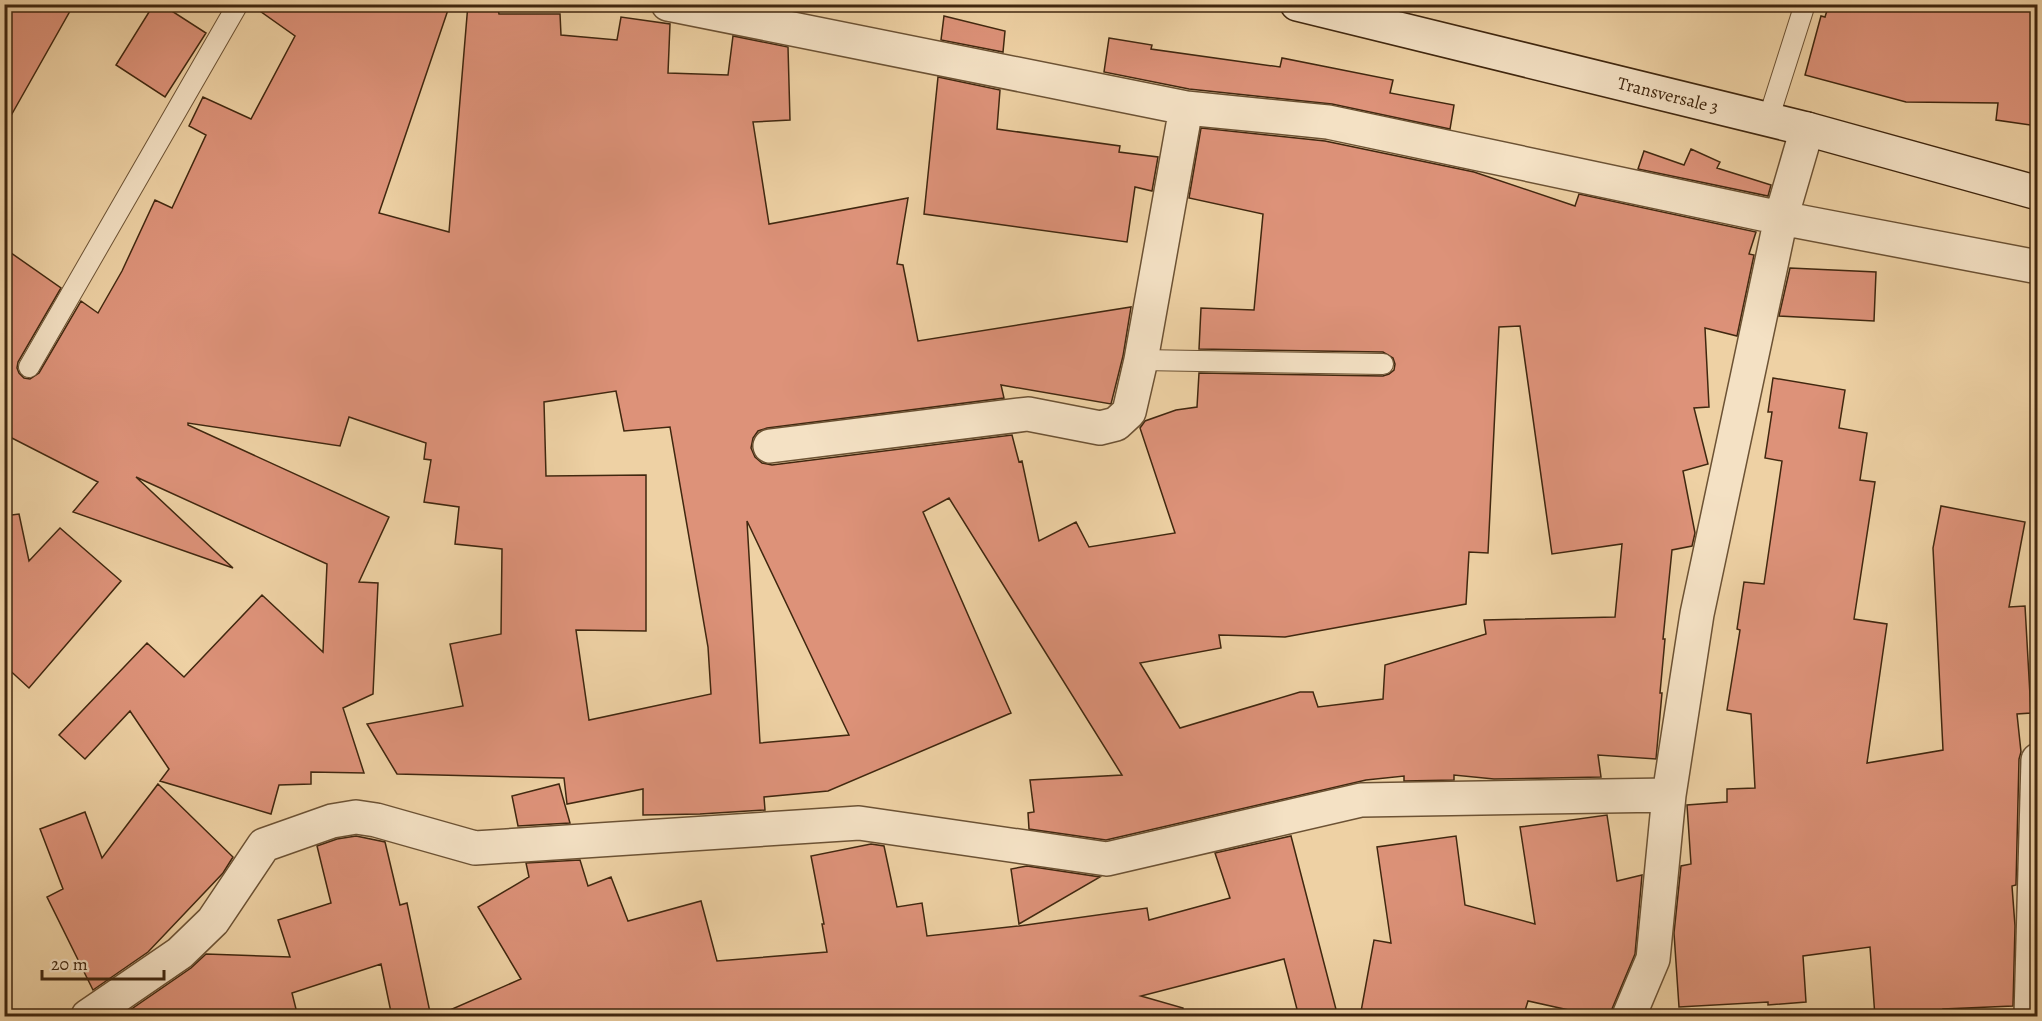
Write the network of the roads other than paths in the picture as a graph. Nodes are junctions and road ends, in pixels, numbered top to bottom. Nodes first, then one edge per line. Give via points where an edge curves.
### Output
1 (238, 4) edge
2 (668, 4) edge
3 (1297, 4) edge
4 (1805, 4) edge
5 (1302, 5) edge
6 (1186, 108) junction
7 (1768, 120) junction
8 (1807, 129) junction
9 (2037, 194) edge
10 (1781, 218) junction
11 (2037, 267) edge
12 (1141, 360) junction
13 (1383, 364) dead end
14 (29, 367) dead end
15 (770, 446) dead end
16 (2037, 760) edge
17 (1669, 795) junction
18 (88, 1017) edge
19 (1629, 1017) edge
20 (2031, 1017) edge

1 - 14 lane
2 - 6 street
3 - 5 street, Transversale 3
4 - 7 lane
5 - 7 street, Transversale 3
6 - 10 street via 1328,122
6 - 12 street
7 - 8 street, Transversale 3
8 - 9 street, Transversale 3
8 - 10 street
10 - 11 street
10 - 17 street via 1697,614
12 - 13 lane
12 - 15 street via 1129,412 1116,423 1100,428 1028,414
16 - 20 street
17 - 18 street via 1361,800 1107,859 859,823 475,848 356,816 264,845 213,921 180,953
17 - 19 street via 1653,959

